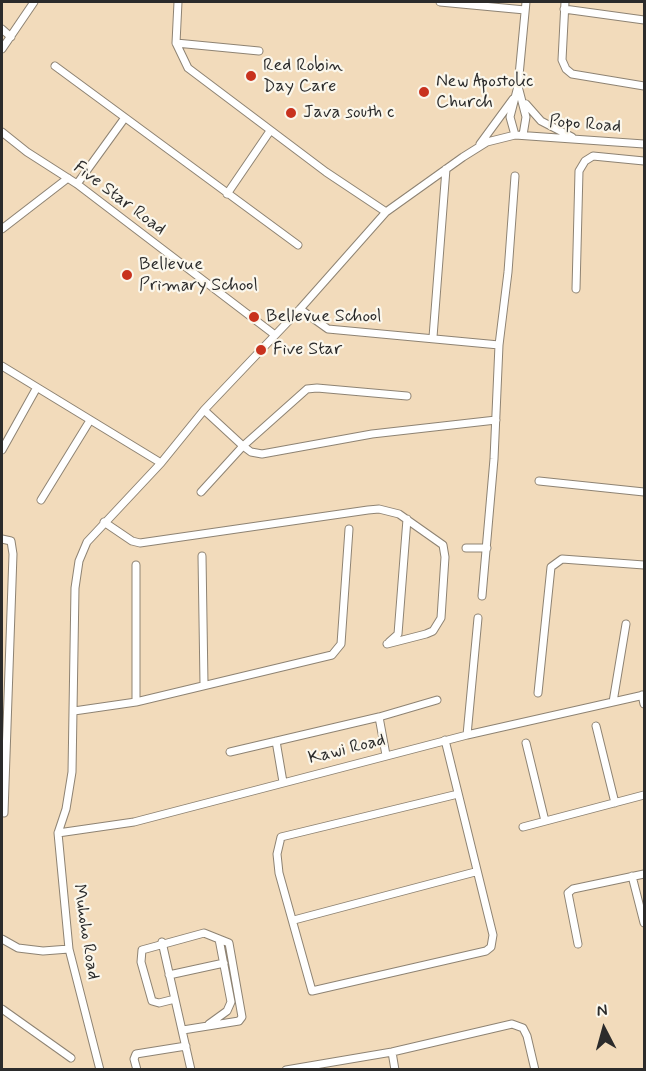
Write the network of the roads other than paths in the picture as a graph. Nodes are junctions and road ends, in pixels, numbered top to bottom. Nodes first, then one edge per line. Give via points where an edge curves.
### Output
1 (34, 2) edge
2 (178, 2) edge
3 (440, 2) edge
4 (526, 2) edge
5 (564, 5) edge
6 (525, 10) junction
7 (645, 20) edge
8 (2, 29) edge
9 (11, 37) junction
10 (176, 43) junction
11 (2, 49) edge
12 (259, 51) dead end
13 (55, 66) dead end
14 (518, 86) junction
15 (645, 86) edge
16 (513, 99) junction
17 (523, 99) junction
18 (124, 119) junction
19 (270, 131) junction
20 (2, 132) edge
21 (519, 135) junction
22 (576, 139) junction
23 (645, 144) edge
24 (476, 148) junction
25 (645, 161) edge
26 (446, 169) junction
27 (515, 176) dead end
28 (68, 178) junction
29 (77, 184) junction
30 (227, 194) junction
31 (386, 212) junction
32 (2, 229) edge
33 (298, 245) dead end
34 (576, 289) dead end
35 (300, 309) junction
36 (275, 335) junction
37 (433, 338) junction
38 (499, 345) junction
39 (2, 366) edge
40 (36, 389) junction
41 (407, 396) dead end
42 (204, 410) junction
43 (496, 420) junction
44 (89, 422) junction
45 (243, 446) junction
46 (2, 450) edge
47 (161, 463) junction
48 (539, 481) dead end
49 (201, 492) dead end
50 (645, 492) edge
51 (41, 500) dead end
52 (407, 519) junction
53 (104, 522) junction
54 (349, 529) dead end
55 (2, 539) edge
56 (466, 548) dead end
57 (487, 548) junction
58 (202, 556) dead end
59 (136, 565) dead end
60 (645, 565) edge
61 (483, 596) dead end
62 (2, 608) edge
63 (10, 608) junction
64 (478, 618) dead end
65 (626, 624) dead end
66 (5, 683) edge
67 (204, 684) junction
68 (538, 693) dead end
69 (643, 695) edge
70 (437, 700) dead end
71 (136, 702) junction
72 (613, 702) junction
73 (645, 704) edge
74 (74, 711) junction
75 (379, 717) junction
76 (596, 726) dead end
77 (467, 735) junction
78 (276, 741) junction
79 (445, 741) junction
80 (526, 743) dead end
81 (230, 752) dead end
82 (386, 755) junction
83 (283, 782) junction
84 (2, 787) edge
85 (458, 794) junction
86 (645, 795) edge
87 (615, 803) junction
88 (4, 813) dead end
89 (545, 821) junction
90 (523, 827) dead end
91 (58, 833) junction
92 (476, 872) junction
93 (645, 874) edge
94 (632, 876) junction
95 (294, 920) junction
96 (645, 923) edge
97 (2, 939) edge
98 (219, 939) junction
99 (162, 942) junction
100 (578, 944) dead end
101 (69, 949) junction
102 (224, 963) junction
103 (170, 975) junction
104 (175, 999) junction
105 (2, 1009) edge
106 (205, 1026) junction
107 (183, 1030) junction
108 (186, 1046) junction
109 (392, 1052) junction
110 (71, 1058) dead end
111 (100, 1070) edge
112 (137, 1070) edge
113 (191, 1070) edge
114 (286, 1070) edge
115 (395, 1070) edge
116 (535, 1070) edge

1 - 9 street
2 - 10 street
3 - 6 street
4 - 6 street
5 - 7 street
5 - 15 street via 562,60 566,69 573,74
6 - 14 street
8 - 9 street
9 - 11 street
10 - 12 street
10 - 19 street via 188,68
13 - 18 street
14 - 16 street
14 - 17 street
16 - 21 street via 510,117
16 - 24 street
17 - 21 street via 526,123
17 - 22 street via 541,121
18 - 29 street
18 - 30 street
19 - 30 street
19 - 31 street
20 - 28 street, Five Star Road
21 - 22 street, Popo Road
21 - 24 street
22 - 23 street, Popo Road
24 - 26 street, Muhoho Road
25 - 34 street via 593,156 579,171
26 - 31 street, Muhoho Road
26 - 37 street
27 - 38 street
28 - 29 street, Five Star Road
28 - 32 street
29 - 36 street, Five Star Road
30 - 33 street
31 - 35 street, Muhoho Road
35 - 36 street, Muhoho Road
35 - 37 street via 327,329
36 - 42 street, Muhoho Road
37 - 38 street
38 - 43 street
39 - 40 street
40 - 44 street
40 - 46 street
41 - 45 street via 307,389
42 - 45 street
42 - 47 street, Muhoho Road
43 - 45 street via 372,434 275,453 251,452
43 - 57 street
44 - 47 street
44 - 51 street
45 - 49 street
47 - 53 street, Muhoho Road
48 - 50 street
52 - 52 street via 438,540 445,550 441,618 433,631 387,644 398,634
52 - 53 street via 375,509 140,543
53 - 74 street, Muhoho Road via 87,542 79,561 75,588
54 - 67 street via 343,635 338,651 324,659
55 - 63 street via 11,541 13,554
56 - 57 street
57 - 61 street
58 - 67 street
59 - 71 street
60 - 68 street via 562,559 551,567
62 - 63 street
63 - 66 street
64 - 77 street
65 - 72 street
66 - 84 street
67 - 71 street
69 - 72 street, Kawi Road
69 - 73 street
70 - 75 street
71 - 74 street
72 - 77 street, Kawi Road
74 - 91 street, Muhoho Road via 72,777
75 - 78 street
75 - 82 street
76 - 87 street
77 - 79 street, Kawi Road
78 - 81 street
78 - 83 street
79 - 82 street, Kawi Road
79 - 85 street
80 - 89 street
82 - 83 street, Kawi Road
83 - 91 street, Kawi Road via 134,822
84 - 88 street
85 - 92 street
85 - 95 street via 281,837 277,854
86 - 87 street
87 - 89 street
89 - 90 street
91 - 101 street, Muhoho Road
92 - 95 street
92 - 95 street via 493,935 486,951 312,991
93 - 94 street
94 - 96 street
94 - 100 street via 568,893
97 - 101 street via 25,949
98 - 99 street via 204,933
98 - 102 street
98 - 106 street via 229,943 243,1013 239,1021
99 - 103 street
99 - 104 street via 142,950 142,967 152,1000 159,1003
101 - 111 street, Muhoho Road
102 - 103 street
102 - 106 street via 231,1002 227,1011
103 - 104 street
104 - 107 street
105 - 110 street
106 - 107 street
107 - 108 street
108 - 112 street via 136,1054
108 - 113 street
109 - 114 street
109 - 115 street
109 - 116 street via 512,1024 523,1028 528,1036

